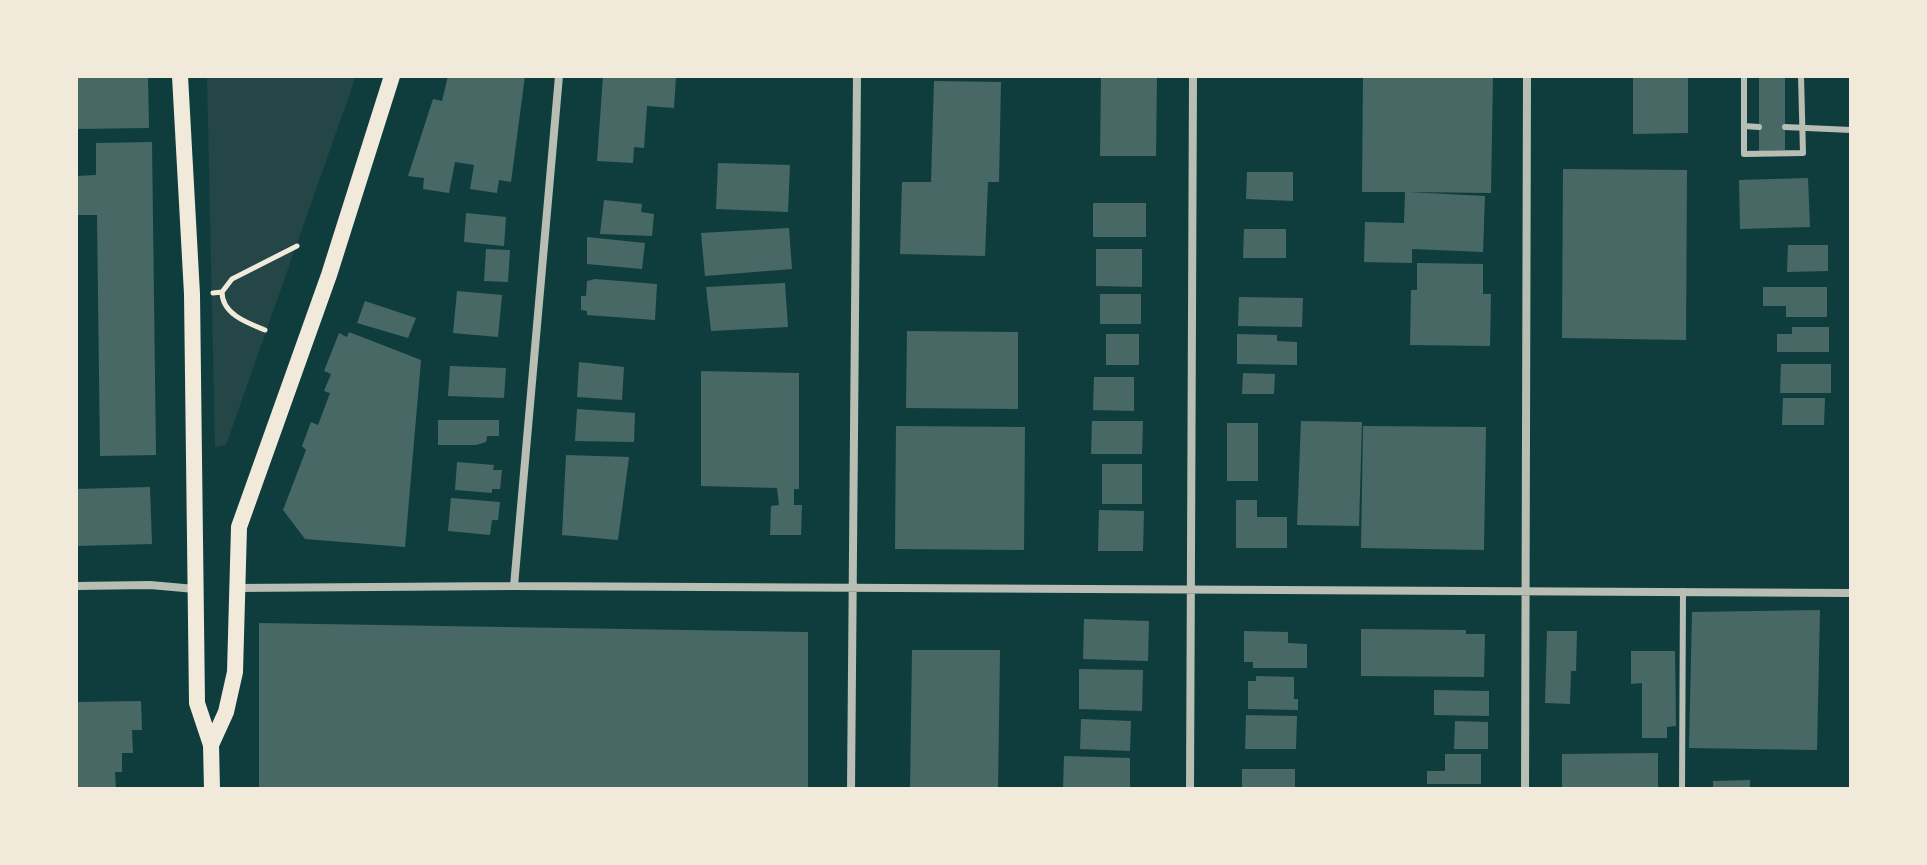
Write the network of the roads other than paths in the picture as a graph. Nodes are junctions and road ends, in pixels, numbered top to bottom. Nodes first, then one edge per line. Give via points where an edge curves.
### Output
1 (180, 76) edge
2 (392, 76) edge
3 (559, 76) edge
4 (857, 76) edge
5 (1193, 76) edge
6 (1527, 76) edge
7 (1744, 76) edge
8 (1801, 76) edge
9 (1744, 126) junction
10 (1759, 127) dead end
11 (1785, 127) dead end
12 (1802, 128) junction
13 (1851, 130) edge
14 (76, 586) edge
15 (514, 586) junction
16 (236, 588) junction
17 (854, 588) junction
18 (196, 589) junction
19 (1528, 591) junction
20 (1683, 591) junction
21 (1193, 592) junction
22 (1851, 593) edge
23 (211, 745) junction
24 (212, 789) edge
25 (851, 789) edge
26 (1190, 789) edge
27 (1525, 789) edge
28 (1682, 789) edge

1 - 18 main road via 192,294
2 - 16 main road via 329,275 239,527
3 - 15 street
4 - 17 street
5 - 21 street
6 - 19 street
7 - 9 lane
8 - 12 lane
9 - 10 lane
9 - 12 lane via 1744,154 1803,153
11 - 12 lane
12 - 13 lane
14 - 18 street
15 - 16 street
15 - 17 street
16 - 23 main road via 235,672
17 - 21 street
17 - 25 street
18 - 23 main road via 197,703
19 - 20 street
19 - 21 street
19 - 27 street
20 - 22 street
20 - 28 lane
21 - 26 street
23 - 24 main road

